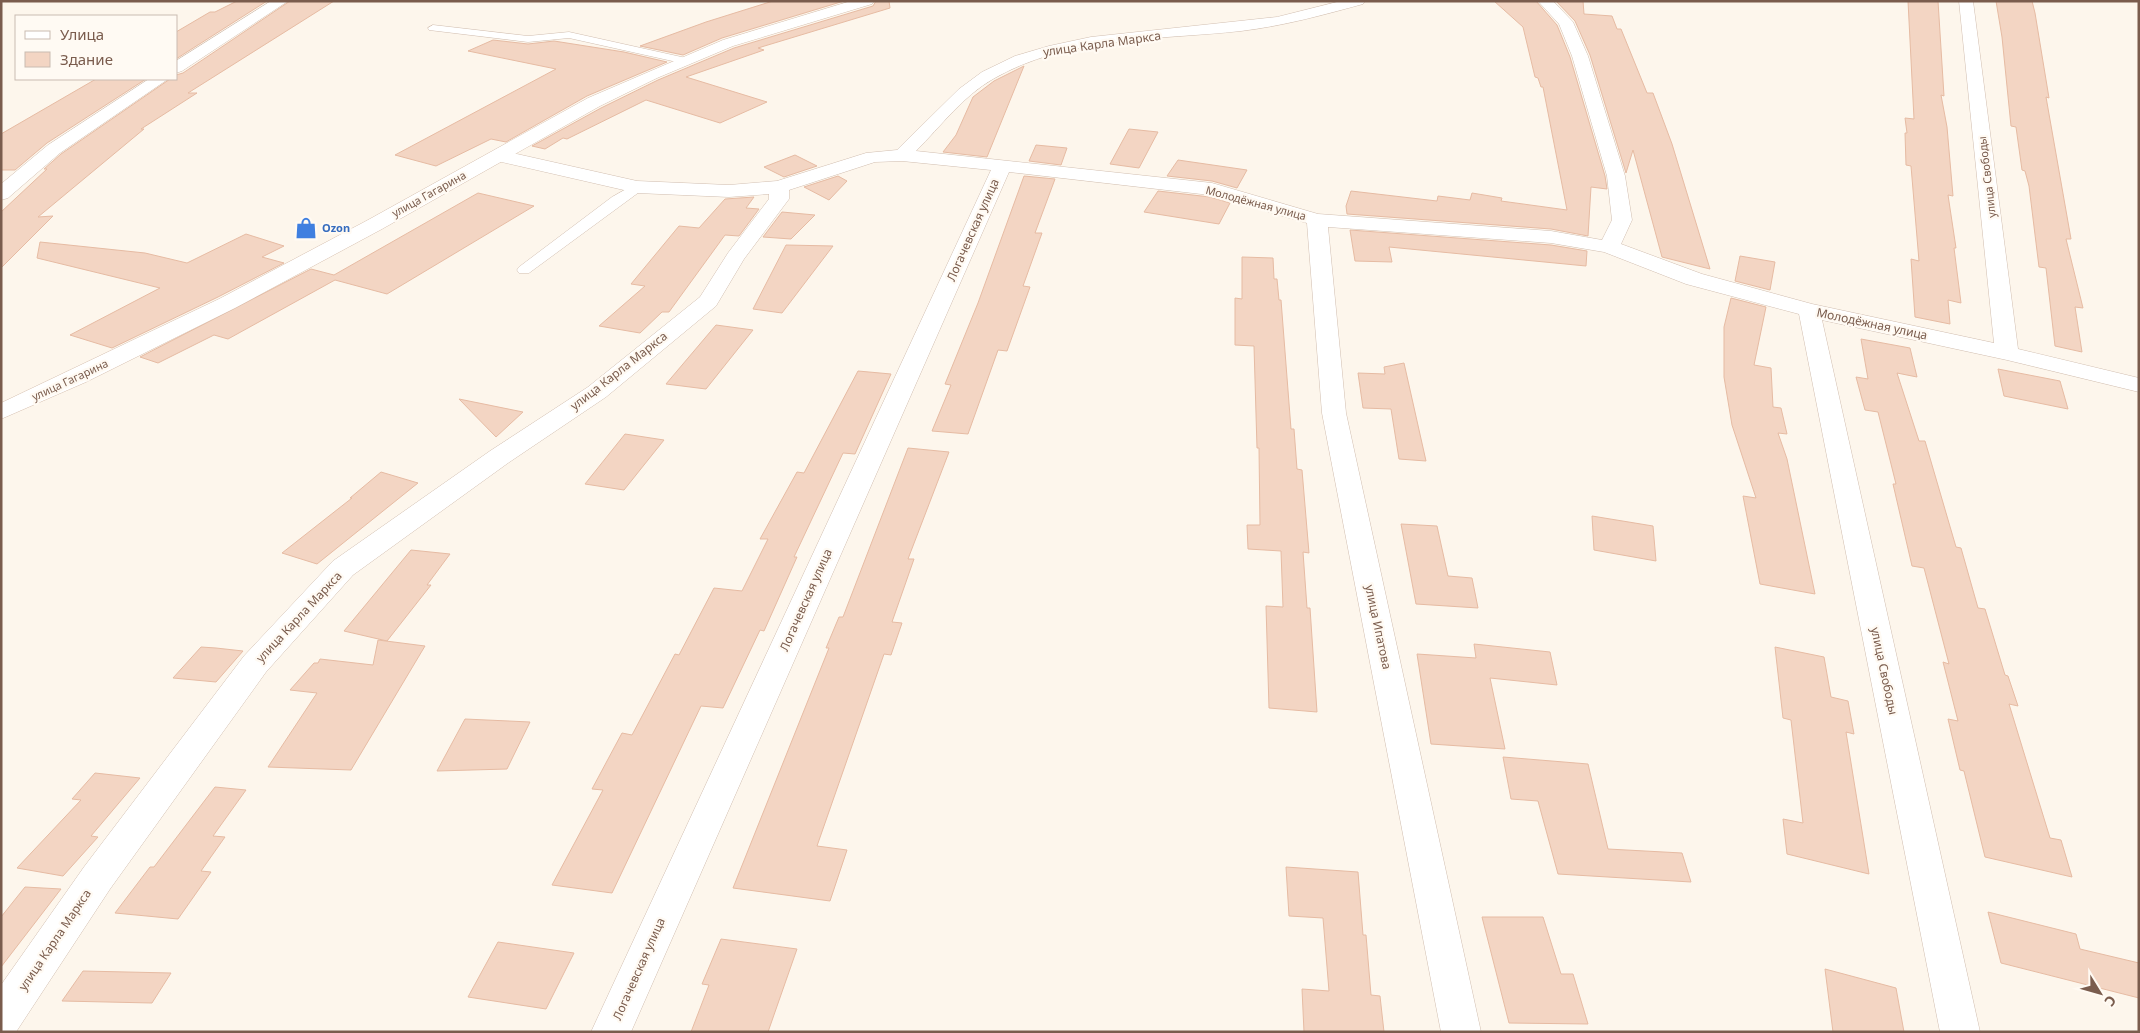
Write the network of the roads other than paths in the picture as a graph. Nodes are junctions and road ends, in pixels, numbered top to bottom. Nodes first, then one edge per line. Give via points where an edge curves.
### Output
1 (281, 1) edge
2 (867, 1) edge
3 (1358, 1) edge
4 (1545, 1) edge
5 (1966, 1) edge
6 (433, 28) dead end
7 (686, 60) junction
8 (178, 67) edge
9 (158, 80) edge
10 (498, 156) junction
11 (902, 156) junction
12 (1002, 167) junction
13 (637, 187) junction
14 (779, 187) junction
15 (1, 194) edge
16 (1317, 220) junction
17 (1608, 247) junction
18 (524, 270) dead end
19 (1809, 310) junction
20 (2008, 353) junction
21 (2139, 386) edge
22 (1, 412) edge
23 (1, 1018) edge
24 (611, 1032) edge
25 (1461, 1032) edge
26 (1960, 1032) edge

1 - 8 street
2 - 7 street, улица Гагарина via 728,43
3 - 11 street, улица Карла Маркса via 1278,21 1044,50 1016,61 971,87
4 - 17 street via 1566,22 1580,56 1616,176 1622,220
5 - 20 street, улица Свободы
6 - 7 lane via 528,39 568,35
7 - 10 street, улица Гагарина via 594,102
9 - 15 street via 54,149
10 - 13 street
10 - 22 street, улица Гагарина via 263,286 68,383
11 - 12 street, Молодёжная улица
11 - 14 street via 873,157
12 - 16 street, Молодёжная улица via 1212,189
12 - 24 street, Логачевская улица
13 - 14 street via 729,190
13 - 18 lane
14 - 23 street, улица Карла Маркса via 779,199 708,301 597,392 344,568 255,664 97,878
16 - 17 street, Молодёжная улица via 1551,237
16 - 25 street, улица Ипатова via 1334,413
17 - 19 street, Молодёжная улица via 1694,279
19 - 20 street, Молодёжная улица
19 - 26 street, улица Свободы
20 - 21 street, Молодёжная улица

